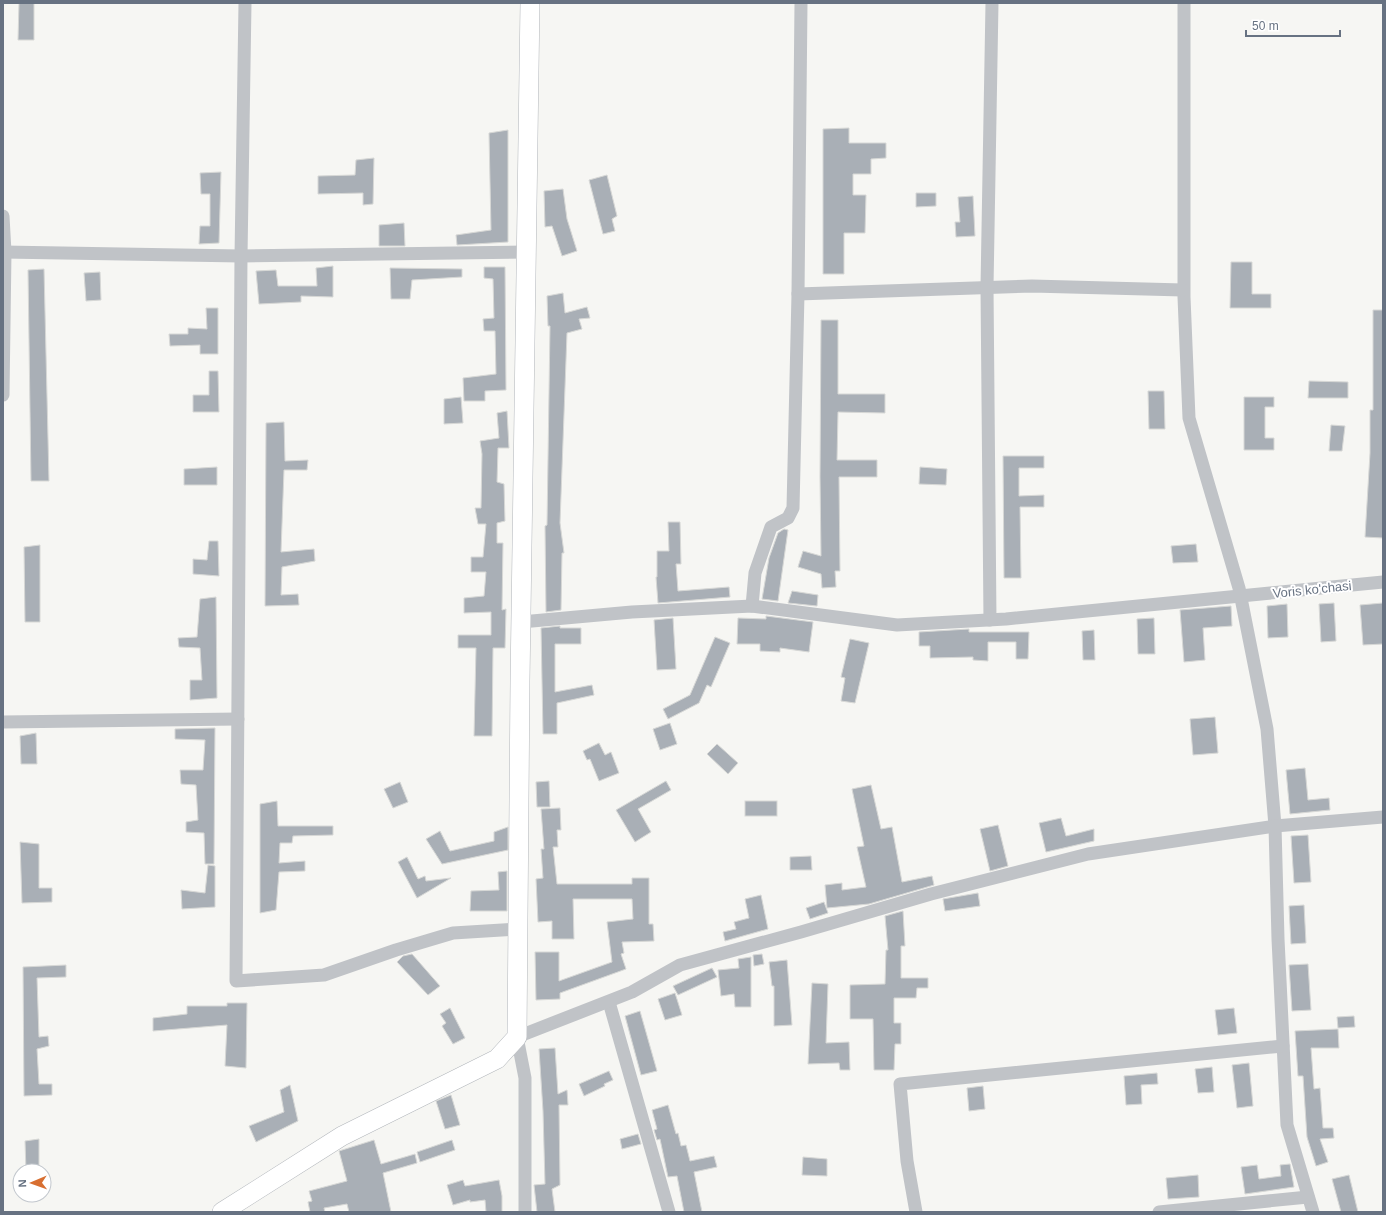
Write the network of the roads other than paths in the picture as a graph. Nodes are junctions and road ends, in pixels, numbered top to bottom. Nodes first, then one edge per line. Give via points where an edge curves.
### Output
1 (245, 3) edge
2 (530, 3) edge
3 (801, 3) edge
4 (992, 3) edge
5 (1184, 3) edge
6 (3, 216) edge
7 (4, 252) edge
8 (526, 252) junction
9 (241, 256) junction
10 (987, 287) junction
11 (1183, 290) junction
12 (798, 294) junction
13 (3, 395) edge
14 (1383, 582) edge
15 (1241, 596) junction
16 (752, 606) junction
17 (990, 620) junction
18 (521, 622) junction
19 (238, 719) junction
20 (3, 722) edge
21 (1383, 816) edge
22 (1275, 826) junction
23 (518, 929) junction
24 (608, 1002) junction
25 (517, 1037) junction
26 (1283, 1046) junction
27 (1308, 1197) junction
28 (222, 1212) edge
29 (525, 1212) edge
30 (669, 1212) edge
31 (916, 1212) edge
32 (1159, 1212) edge
33 (1313, 1212) edge

1 - 9 street
2 - 8 street
3 - 12 street
4 - 10 street
5 - 11 street
6 - 7 street
7 - 9 street
7 - 13 street
8 - 9 street
8 - 18 street
9 - 19 street
10 - 11 street
10 - 12 street
10 - 17 street
11 - 15 street via 1189,418
12 - 16 street via 793,508 788,518 771,527 755,573
14 - 15 street, Voris ko'chasi
15 - 17 street, Voris ko'chasi
15 - 22 street via 1267,729
16 - 17 street, Voris ko'chasi via 897,625
16 - 18 street, Voris ko'chasi via 632,612
18 - 23 street
19 - 20 street
19 - 23 street via 236,981 324,975 453,933
21 - 22 street
22 - 24 street via 1088,854 931,894 680,965 632,992
22 - 26 street
23 - 25 street
24 - 25 street
24 - 30 street
25 - 28 street via 497,1059 342,1136
25 - 29 street via 525,1078
26 - 27 street via 1287,1124
26 - 31 street via 900,1084 907,1161
27 - 32 street
27 - 33 street

